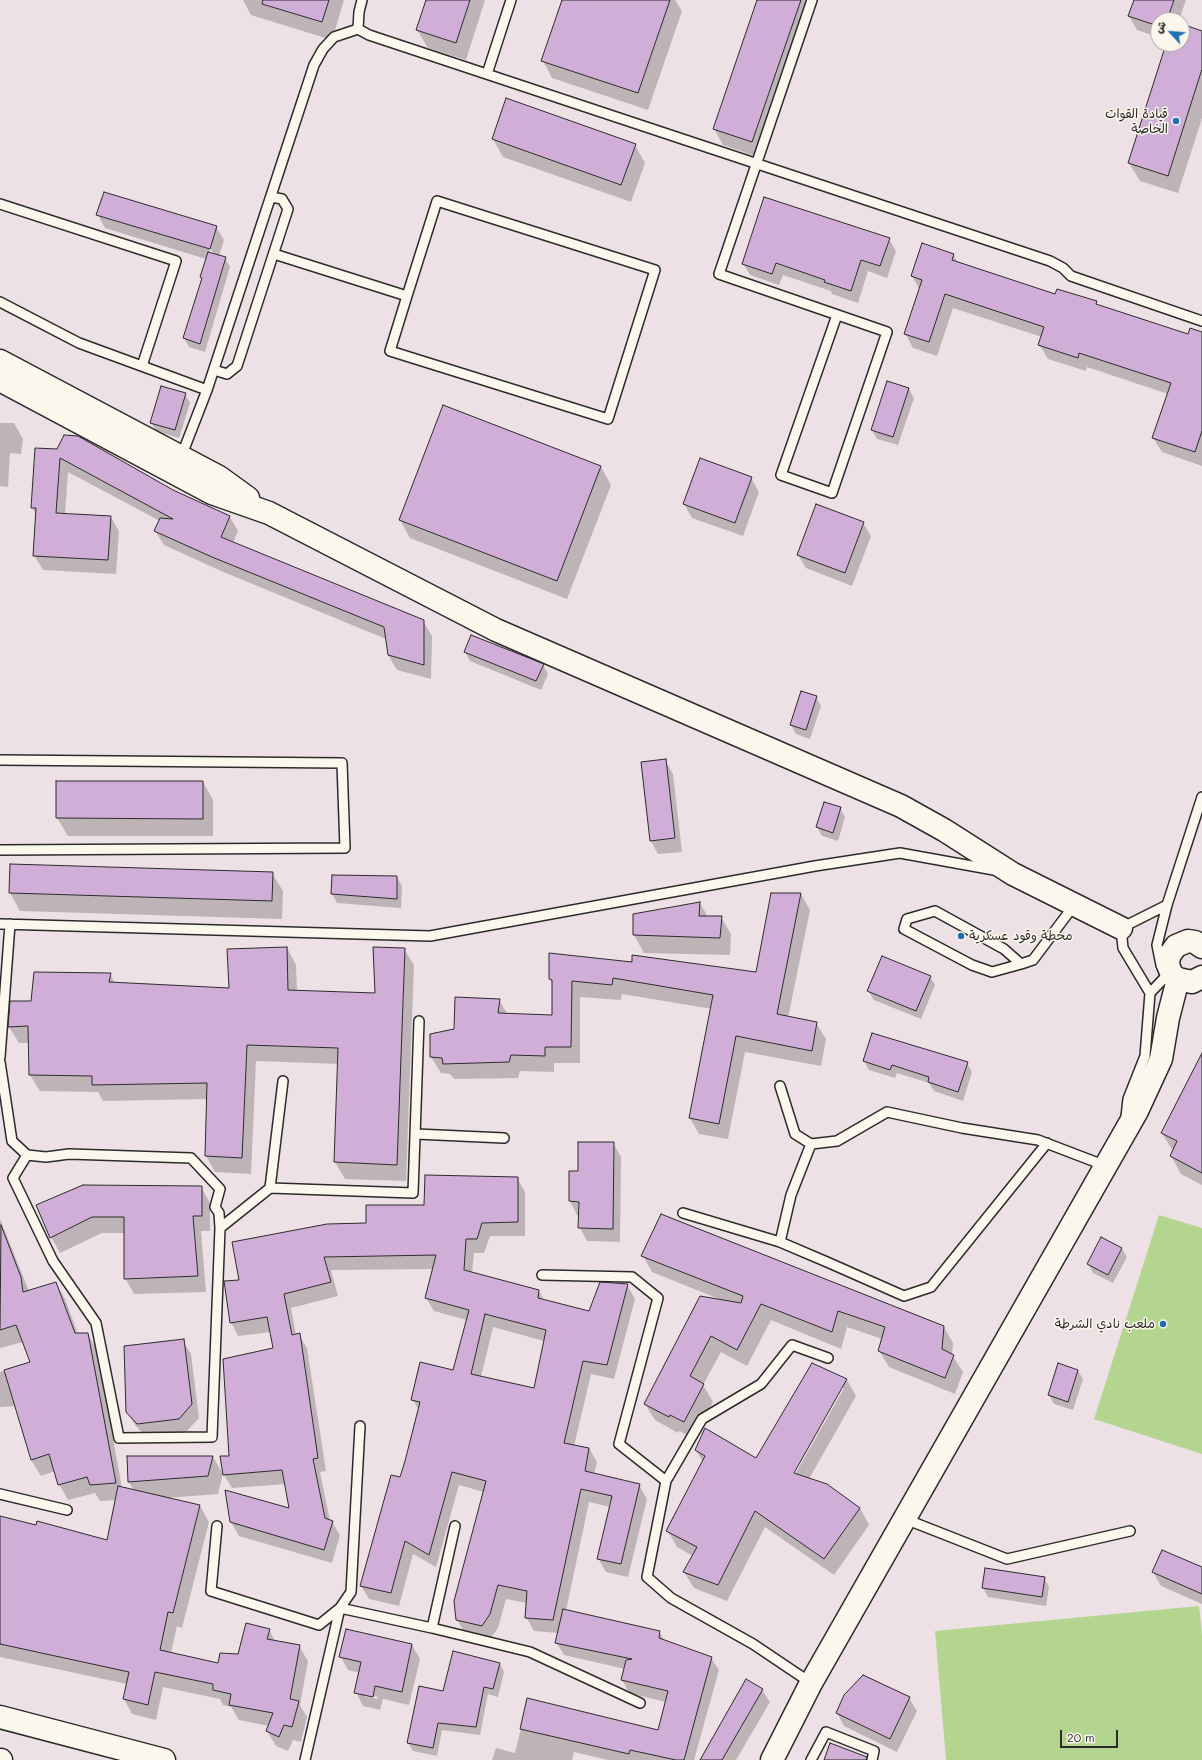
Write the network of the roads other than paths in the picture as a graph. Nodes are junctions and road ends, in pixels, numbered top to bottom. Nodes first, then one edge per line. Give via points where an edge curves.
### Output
1 (362, 0) edge
2 (511, 0) edge
3 (812, 0) edge
4 (358, 29) junction
5 (487, 74) junction
6 (757, 163) junction
7 (271, 197) junction
8 (0, 204) edge
9 (274, 254) junction
10 (407, 296) junction
11 (0, 302) edge
12 (836, 315) junction
13 (1202, 321) edge
14 (0, 361) edge
15 (142, 366) junction
16 (214, 370) junction
17 (0, 380) edge
18 (207, 390) junction
19 (181, 457) junction
20 (268, 513) junction
21 (0, 760) edge
22 (1202, 797) edge
23 (0, 850) edge
24 (1013, 874) junction
25 (1075, 904) junction
26 (1167, 905) junction
27 (0, 924) edge
28 (10, 924) junction
29 (1121, 928) junction
30 (1200, 939) edge
31 (1021, 964) junction
32 (1171, 976) junction
33 (1202, 978) edge
34 (1150, 993) junction
35 (419, 1021) dead end
36 (0, 1056) edge
37 (0, 1062) edge
38 (283, 1081) dead end
39 (780, 1086) dead end
40 (1125, 1133) junction
41 (416, 1134) junction
42 (504, 1138) dead end
43 (1047, 1143) junction
44 (811, 1144) junction
45 (27, 1155) junction
46 (1106, 1166) junction
47 (270, 1188) junction
48 (684, 1213) dead end
49 (220, 1228) junction
50 (780, 1242) junction
51 (542, 1275) dead end
52 (828, 1358) dead end
53 (360, 1426) dead end
54 (666, 1481) junction
55 (0, 1494) edge
56 (66, 1510) dead end
57 (905, 1519) junction
58 (217, 1526) dead end
59 (455, 1526) dead end
60 (1130, 1531) dead end
61 (340, 1608) junction
62 (432, 1628) junction
63 (811, 1683) junction
64 (640, 1703) dead end
65 (0, 1717) edge
66 (786, 1732) junction
67 (164, 1760) edge
68 (305, 1760) edge
69 (768, 1760) edge
70 (772, 1760) edge
71 (811, 1760) edge
72 (872, 1760) edge

1 - 4 lane
2 - 5 lane
3 - 6 lane
4 - 5 lane via 369,35
4 - 7 lane via 334,37 314,65
5 - 6 lane
6 - 12 lane via 719,274
6 - 13 lane via 1050,261 1071,276
7 - 9 lane via 282,199 288,209
7 - 16 lane
8 - 15 lane via 176,261
9 - 10 lane
9 - 16 lane via 237,366 227,374
10 - 10 lane via 437,201 655,270 608,419 390,351
11 - 15 lane via 79,343
12 - 12 lane via 781,476 832,493 887,332
14 - 19 street
15 - 18 lane
16 - 18 lane
17 - 20 street via 212,493
18 - 19 lane
19 - 20 street via 219,477
20 - 24 street via 496,630 901,806
21 - 23 lane via 342,763 345,848
22 - 26 lane
24 - 25 street
24 - 28 lane via 900,852 430,936
25 - 29 street
25 - 31 lane via 1032,960
26 - 29 lane
26 - 32 lane via 1157,944
27 - 28 lane
28 - 36 lane
29 - 34 lane via 1123,948
30 - 32 street via 1182,943 1173,949 1168,965
31 - 31 lane via 992,972 904,929 907,919 935,911 1004,949
32 - 33 street via 1188,982
32 - 34 lane
32 - 40 street via 1168,1018 1161,1059
34 - 40 lane via 1145,1056 1128,1099
35 - 41 lane
37 - 45 lane via 12,1141
38 - 47 lane
39 - 44 lane via 795,1134
40 - 46 street
41 - 42 lane
41 - 47 lane via 413,1193
43 - 44 lane via 887,1112 837,1141
43 - 46 lane
43 - 50 lane via 931,1287 904,1296
44 - 50 lane via 791,1195
45 - 49 lane via 191,1158 220,1189 215,1207 219,1213
45 - 49 lane via 13,1178 53,1261 96,1323 119,1438 212,1437
46 - 57 street
47 - 49 lane
48 - 50 lane
51 - 54 lane via 632,1277 658,1298 619,1444
52 - 54 lane via 792,1345 761,1384 702,1419
53 - 61 lane via 352,1592
54 - 63 lane via 647,1577 671,1598 753,1644
55 - 56 lane
57 - 60 lane via 1007,1559
57 - 63 street
58 - 61 lane via 211,1591 319,1625
59 - 62 lane
61 - 62 lane
61 - 68 lane
62 - 64 lane via 530,1652
63 - 66 street
65 - 67 street
66 - 69 street
66 - 70 street
71 - 72 lane via 826,1732 874,1751

